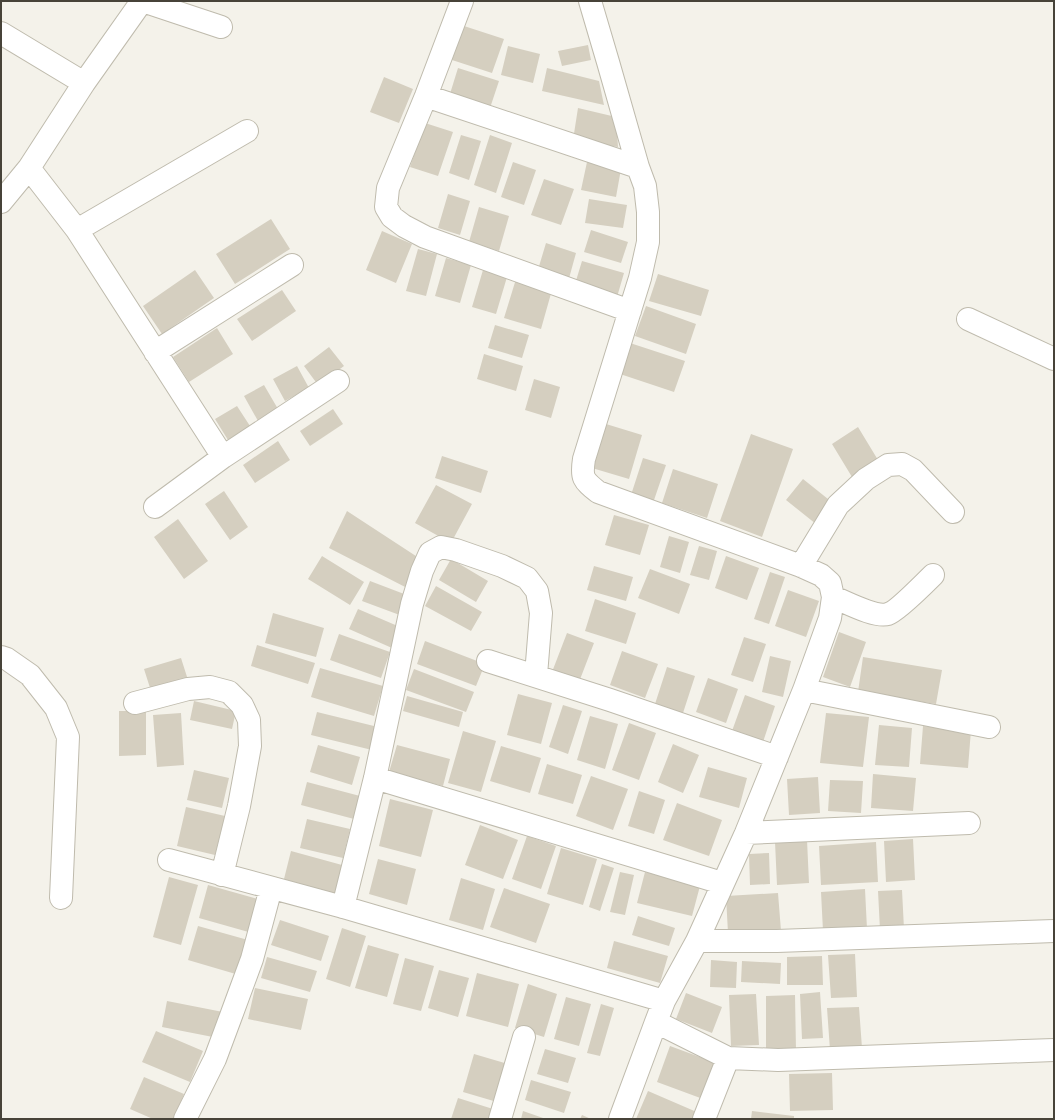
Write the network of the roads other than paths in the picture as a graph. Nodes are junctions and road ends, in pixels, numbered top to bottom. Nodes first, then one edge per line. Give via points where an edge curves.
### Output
1 (142, 1) edge
2 (462, 1) edge
3 (590, 1) edge
4 (221, 27) dead end
5 (1, 33) edge
6 (84, 83) junction
7 (426, 96) junction
8 (247, 131) dead end
9 (638, 167) junction
10 (29, 168) junction
11 (1, 202) edge
12 (77, 230) junction
13 (292, 265) dead end
14 (630, 311) junction
15 (968, 319) dead end
16 (155, 352) junction
17 (1054, 359) edge
18 (338, 382) dead end
19 (223, 458) junction
20 (155, 507) dead end
21 (953, 512) dead end
22 (801, 566) junction
23 (933, 575) dead end
24 (833, 597) junction
25 (1, 657) edge
26 (488, 661) dead end
27 (536, 675) junction
28 (804, 690) junction
29 (135, 703) dead end
30 (989, 727) dead end
31 (777, 757) junction
32 (375, 778) junction
33 (969, 823) dead end
34 (746, 833) junction
35 (169, 860) dead end
36 (222, 875) junction
37 (722, 883) junction
38 (271, 888) junction
39 (60, 898) dead end
40 (343, 907) junction
41 (1054, 931) edge
42 (697, 941) junction
43 (664, 1001) junction
44 (656, 1022) junction
45 (524, 1037) dead end
46 (1054, 1050) edge
47 (728, 1058) junction
48 (185, 1119) edge
49 (500, 1119) edge
50 (620, 1119) edge
51 (704, 1119) edge

1 - 4 street
1 - 6 street
2 - 7 street
3 - 9 street
5 - 6 street
6 - 10 street
7 - 9 street
7 - 14 street via 388,188 386,207 392,217 425,237
8 - 12 street
9 - 14 street via 645,186 648,206 648,242
10 - 11 street
10 - 12 street
12 - 16 street
13 - 16 street
14 - 22 street via 584,459 582,472 586,483 598,492
15 - 17 street
16 - 19 street
18 - 19 street
19 - 20 street
21 - 22 street via 913,470 902,464 888,465 866,479 838,505
22 - 24 street via 821,575 830,584
23 - 24 street via 889,614 875,614
24 - 28 street via 830,618
25 - 39 street via 30,675 56,708 68,737
26 - 27 street
27 - 31 street
27 - 32 street via 541,613 536,591 526,578 502,566 456,550 441,547 430,554 412,604
28 - 30 street
28 - 31 street
29 - 36 street via 188,689 210,687 229,692 242,704 249,720 250,746
31 - 34 street
32 - 37 street
32 - 40 street
33 - 34 street
34 - 37 street
35 - 36 street
36 - 38 street
37 - 42 street
38 - 40 street
38 - 48 street via 252,959 215,1059
40 - 43 street
41 - 42 street via 777,941
42 - 43 street
43 - 44 street
44 - 47 street
44 - 50 street
45 - 49 street
46 - 47 street via 791,1060
47 - 51 street

